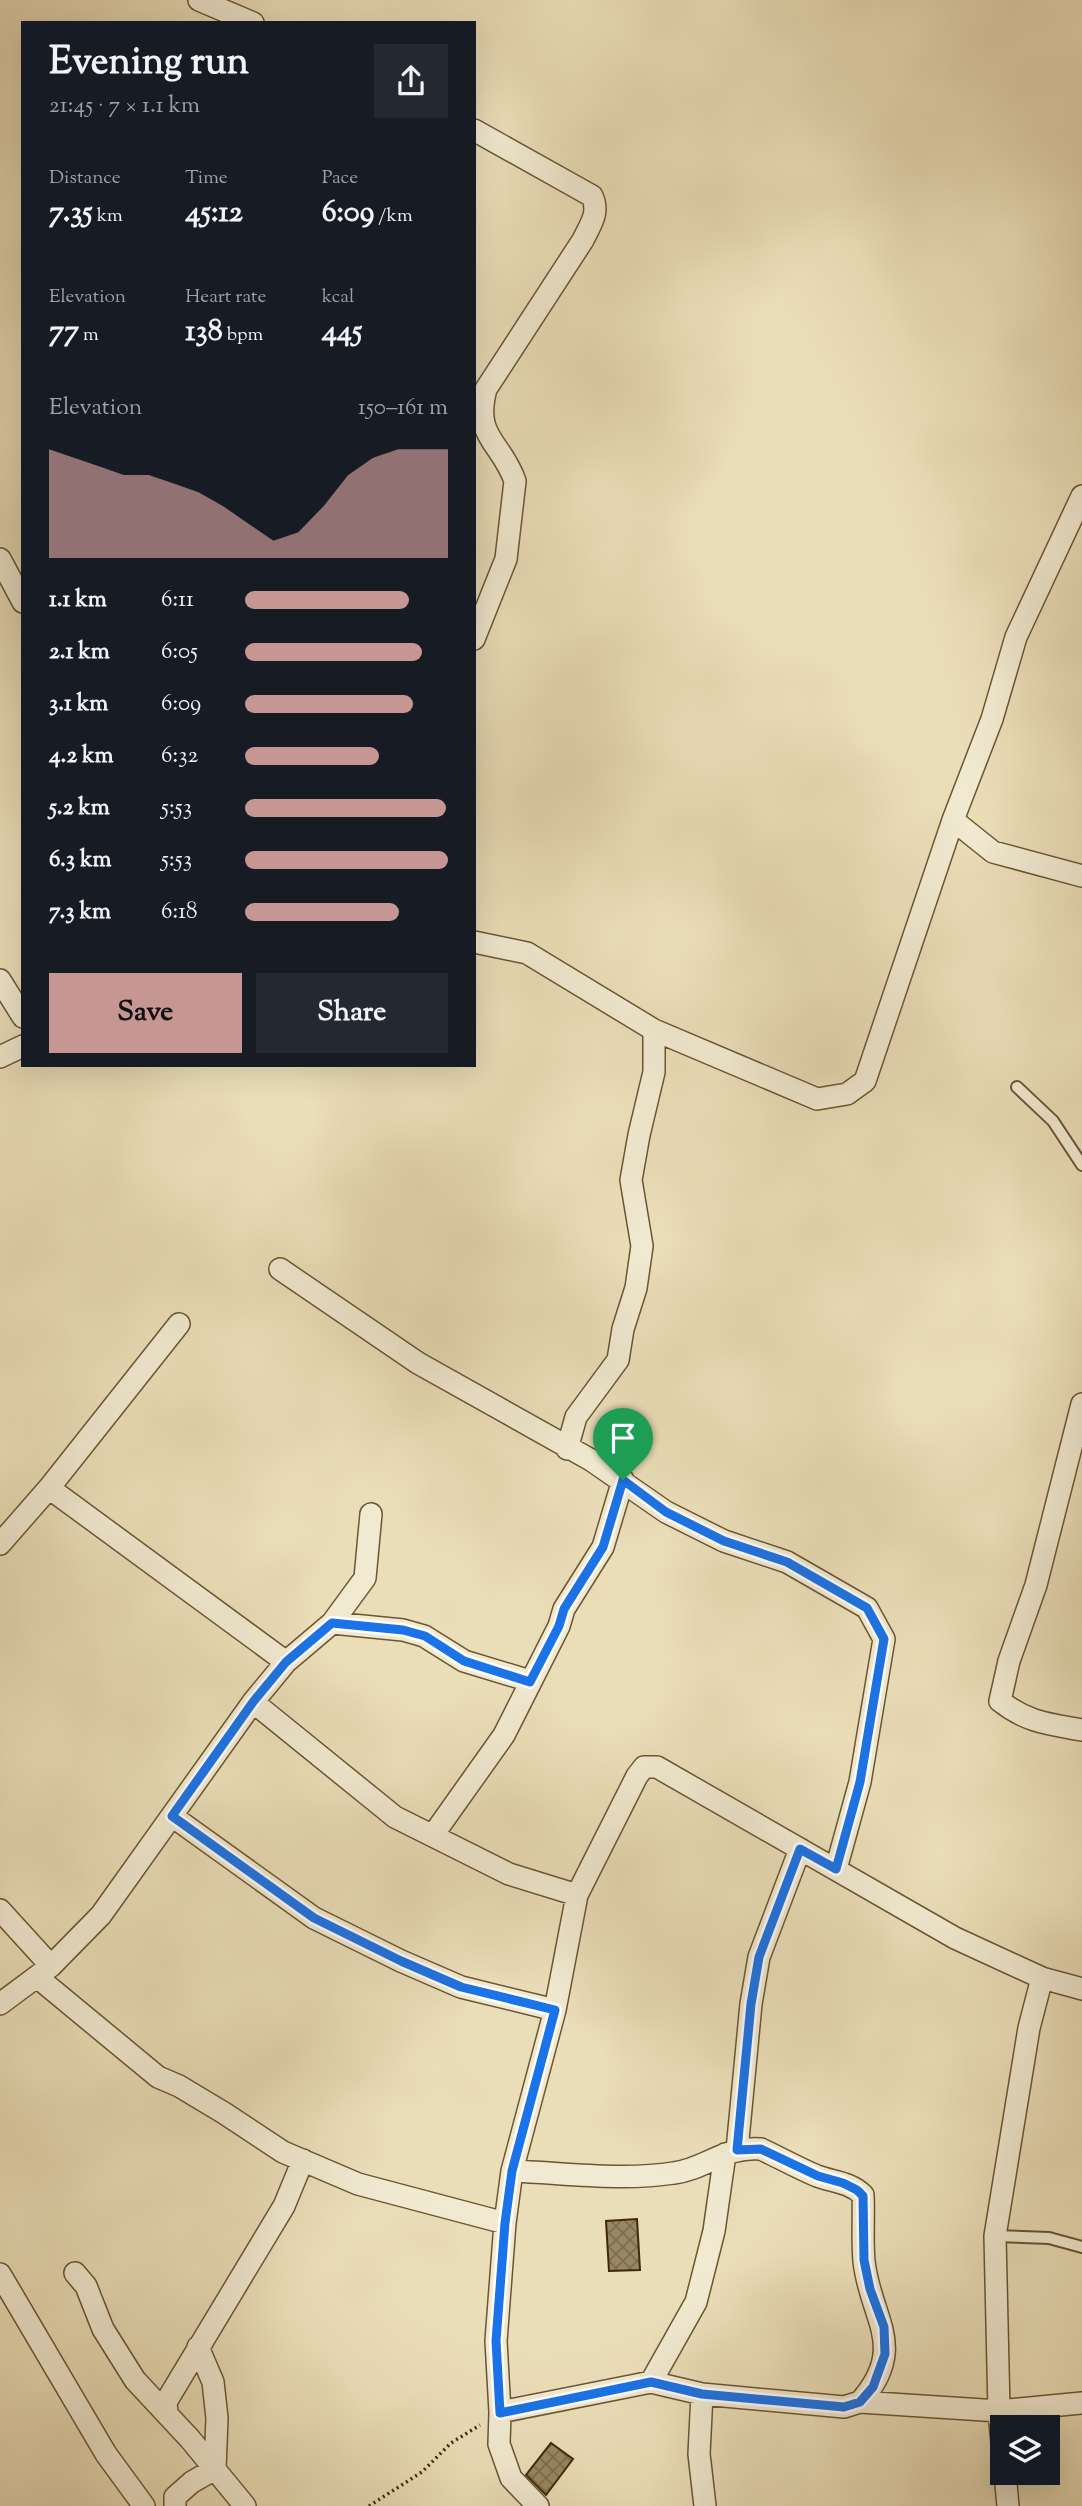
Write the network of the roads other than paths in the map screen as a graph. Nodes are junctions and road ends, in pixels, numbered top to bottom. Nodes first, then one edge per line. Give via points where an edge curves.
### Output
1 (199, 0) edge
2 (248, 21) edge
3 (476, 131) edge
4 (1082, 496) edge
5 (0, 559) edge
6 (21, 598) edge
7 (476, 634) edge
8 (953, 820) junction
9 (1082, 876) edge
10 (476, 942) edge
11 (0, 979) edge
12 (21, 1014) edge
13 (654, 1030) junction
14 (21, 1047) edge
15 (0, 1057) edge
16 (1017, 1087) dead end
17 (1082, 1165) edge
18 (280, 1269) dead end
19 (179, 1325) dead end
20 (1082, 1404) edge
21 (567, 1449) junction
22 (623, 1480) junction
23 (49, 1488) junction
24 (371, 1514) dead end
25 (0, 1544) edge
26 (332, 1623) junction
27 (286, 1662) junction
28 (530, 1682) junction
29 (253, 1702) junction
30 (1082, 1730) edge
31 (172, 1816) junction
32 (433, 1835) junction
33 (800, 1849) junction
34 (836, 1869) junction
35 (577, 1895) junction
36 (0, 1910) edge
37 (44, 1971) junction
38 (1042, 1978) junction
39 (1082, 1989) edge
40 (0, 2004) edge
41 (555, 2010) junction
42 (731, 2152) junction
43 (303, 2160) junction
44 (512, 2171) junction
45 (505, 2223) junction
46 (996, 2236) junction
47 (1082, 2247) edge
48 (75, 2273) dead end
49 (0, 2274) edge
50 (198, 2347) junction
51 (651, 2382) junction
52 (702, 2394) junction
53 (860, 2402) junction
54 (1082, 2403) edge
55 (999, 2411) junction
56 (167, 2413) junction
57 (500, 2413) junction
58 (999, 2415) edge
59 (215, 2469) junction
60 (1005, 2485) edge
61 (144, 2506) edge
62 (175, 2506) edge
63 (245, 2506) edge
64 (538, 2506) edge
65 (705, 2506) edge
66 (1008, 2506) edge

1 - 2 street
3 - 7 street via 592,197 597,206 583,240 486,389 482,422 515,481 506,559
4 - 8 street via 1016,637 992,719
5 - 6 street
8 - 9 street via 993,852
8 - 13 street via 866,1082 847,1094 817,1099
10 - 13 street via 527,953
11 - 12 street
13 - 21 street via 654,1072 631,1180 642,1246 636,1288 618,1360 576,1417
14 - 15 street
16 - 17 lane via 1053,1121
18 - 21 street via 418,1363
19 - 23 street
20 - 30 street via 1036,1585 1000,1701 1036,1721
21 - 22 street
22 - 28 street via 603,1547 564,1609
22 - 34 street via 666,1512 709,1535 787,1562 867,1608 884,1639 860,1782
23 - 25 street
23 - 27 street
24 - 26 street via 365,1578
26 - 27 street
26 - 28 street via 425,1636 464,1661
27 - 29 street
28 - 32 street via 504,1735
29 - 31 street
29 - 32 street via 395,1817
31 - 37 street via 101,1915
31 - 41 street via 314,1918 461,1987
32 - 35 street via 509,1874
33 - 34 street
33 - 35 street via 657,1767 644,1768
33 - 42 street via 759,1957
34 - 38 street via 955,1938
35 - 41 street
36 - 37 street
37 - 40 street
37 - 43 street via 158,2077
38 - 39 street
38 - 46 street via 1029,2028
41 - 44 street
42 - 44 street via 677,2173 644,2176
42 - 51 street via 696,2302
42 - 53 street via 761,2149 863,2196 864,2260 884,2327 885,2354 873,2387
43 - 45 street via 358,2184
43 - 50 street via 284,2206
44 - 45 street
45 - 57 street via 496,2341
46 - 47 lane via 1049,2238
46 - 55 street
48 - 56 street via 135,2380
49 - 61 street via 106,2454
50 - 56 street via 166,2402
50 - 59 street via 213,2382
51 - 52 street
51 - 57 street
52 - 53 street via 844,2407
52 - 65 street via 699,2454
53 - 55 street
54 - 55 street
55 - 58 street
56 - 59 street
57 - 64 street via 499,2444 511,2478
59 - 62 street via 175,2497
59 - 63 street
60 - 66 street

